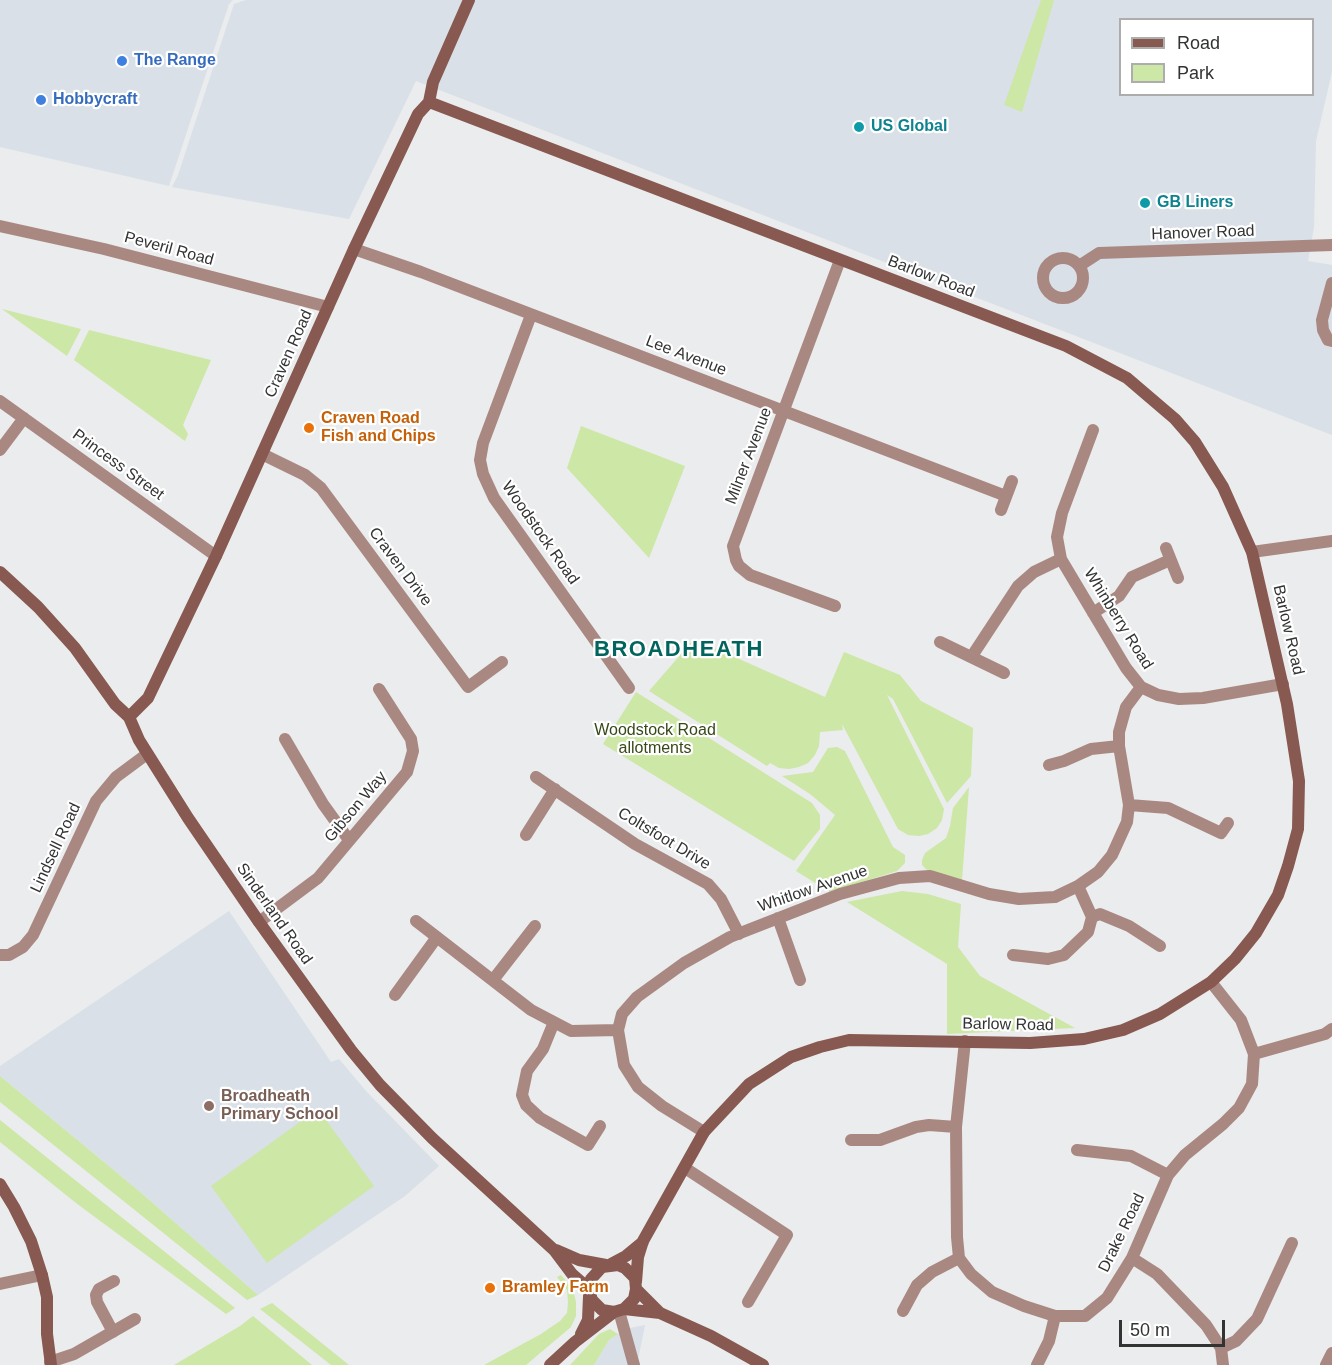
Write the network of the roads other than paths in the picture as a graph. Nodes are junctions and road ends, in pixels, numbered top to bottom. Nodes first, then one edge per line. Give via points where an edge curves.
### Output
1 (469, 0) edge
2 (429, 102) junction
3 (0, 226) edge
4 (1332, 245) edge
5 (354, 249) junction
6 (840, 261) junction
7 (1079, 266) dead end
8 (1332, 283) edge
9 (328, 307) junction
10 (531, 315) junction
11 (1332, 341) edge
12 (0, 401) edge
13 (783, 411) junction
14 (24, 418) junction
15 (1093, 430) dead end
16 (0, 450) edge
17 (262, 454) junction
18 (1011, 481) dead end
19 (1006, 496) junction
20 (1001, 510) dead end
21 (1332, 541) edge
22 (1252, 552) junction
23 (216, 556) junction
24 (1062, 559) junction
25 (0, 572) edge
26 (1178, 578) dead end
27 (835, 606) dead end
28 (1093, 613) junction
29 (940, 642) dead end
30 (972, 656) junction
31 (502, 662) dead end
32 (1004, 673) dead end
33 (1283, 684) junction
34 (1141, 687) junction
35 (629, 688) dead end
36 (379, 689) dead end
37 (129, 717) junction
38 (285, 739) dead end
39 (1119, 746) junction
40 (147, 754) junction
41 (1049, 765) dead end
42 (536, 777) dead end
43 (555, 789) junction
44 (1129, 805) junction
45 (1228, 823) dead end
46 (526, 835) dead end
47 (349, 840) junction
48 (1077, 886) junction
49 (1092, 917) junction
50 (778, 918) junction
51 (416, 921) dead end
52 (259, 922) junction
53 (535, 926) dead end
54 (739, 934) junction
55 (437, 937) junction
56 (1160, 946) dead end
57 (0, 955) edge
58 (1013, 955) dead end
59 (493, 980) junction
60 (800, 980) dead end
61 (1211, 982) junction
62 (395, 995) dead end
63 (554, 1022) junction
64 (1332, 1029) edge
65 (618, 1030) junction
66 (965, 1041) junction
67 (1254, 1054) junction
68 (600, 1126) dead end
69 (956, 1127) junction
70 (704, 1132) junction
71 (851, 1140) dead end
72 (1077, 1150) dead end
73 (685, 1168) junction
74 (1168, 1175) junction
75 (0, 1184) edge
76 (644, 1241) junction
77 (1292, 1243) dead end
78 (555, 1250) junction
79 (959, 1258) junction
80 (1132, 1258) junction
81 (608, 1265) junction
82 (42, 1275) junction
83 (114, 1281) dead end
84 (0, 1284) edge
85 (636, 1286) junction
86 (589, 1291) junction
87 (748, 1302) dead end
88 (619, 1311) junction
89 (903, 1311) dead end
90 (660, 1313) junction
91 (1055, 1316) junction
92 (135, 1319) dead end
93 (113, 1332) junction
94 (575, 1342) junction
95 (1221, 1348) junction
96 (1332, 1353) edge
97 (50, 1364) edge
98 (550, 1365) edge
99 (634, 1365) edge
100 (763, 1365) edge
101 (1037, 1365) edge
102 (1223, 1365) edge
103 (1326, 1365) edge

1 - 2 street, Craven Road via 433,82
2 - 5 street, Craven Road via 418,114
2 - 6 street, Barlow Road
3 - 9 street, Peveril Road
4 - 7 street, Hanover Road via 1099,253
5 - 9 street, Craven Road
5 - 10 street, Lee Avenue
6 - 13 street, Milner Avenue
6 - 22 street, Barlow Road via 1066,346 1127,378 1176,419 1195,442 1223,487
8 - 11 street via 1322,320 1323,330
9 - 17 street, Craven Road
10 - 13 street, Lee Avenue
10 - 35 street, Woodstock Road via 483,442 483,474 494,498
12 - 14 street, Princess Street
13 - 19 street, Lee Avenue
13 - 27 street, Milner Avenue via 735,539 734,553 739,566 750,575
14 - 16 street
14 - 23 street, Princess Street
15 - 24 street, Whinberry Road via 1062,513 1057,537
17 - 23 street, Craven Road
17 - 31 street, Craven Drive via 305,475 321,488 468,687
18 - 19 street
19 - 20 street
21 - 22 street
22 - 33 street, Barlow Road
23 - 37 street, Craven Road via 148,698
24 - 28 street, Whinberry Road
24 - 30 street via 1034,572 1018,586
25 - 37 street, Sinderland Road via 75,648 115,704
26 - 28 street via 1168,554 1132,577 1119,596
28 - 34 street, Whinberry Road
29 - 30 street
30 - 32 street
33 - 34 street, Whinberry Road via 1203,699 1158,695
33 - 61 street, Barlow Road via 1299,781 1298,829 1278,895 1256,933
34 - 39 street, Whitlow Avenue via 1121,719
36 - 47 street, Gibson Way via 411,739 413,751 407,772
37 - 40 street, Sinderland Road
38 - 47 street
39 - 41 street via 1091,749
39 - 44 street, Whitlow Avenue
40 - 52 street, Sinderland Road
40 - 57 street, Lindsell Road via 116,777 96,801 33,935 9,956
42 - 43 street, Coltsfoot Drive
43 - 46 street
43 - 54 street, Coltsfoot Drive via 635,844 708,884 721,898
44 - 45 street via 1168,808 1221,833
44 - 48 street, Whitlow Avenue via 1127,822 1112,855 1098,872
47 - 52 street, Gibson Way via 318,878
48 - 49 street
48 - 50 street, Whitlow Avenue via 1055,897 1019,899 930,876 899,878 840,894
49 - 56 street via 1100,915 1129,926
49 - 58 street via 1088,932 1064,955 1048,959
50 - 54 street, Whitlow Avenue
50 - 60 street
51 - 55 street
52 - 78 street, Sinderland Road via 330,1023 380,1084 432,1138
53 - 59 street
54 - 65 street, Whitlow Avenue via 684,963 637,997 622,1014
55 - 59 street
55 - 62 street
59 - 63 street via 531,1011
61 - 66 street, Barlow Road via 1160,1014 1123,1030 1060,1042
61 - 67 street, Drake Road via 1241,1020
63 - 65 street via 571,1031
63 - 68 street via 543,1049 527,1071 522,1095 526,1106 588,1145
64 - 67 street
65 - 70 street via 624,1065 638,1087
66 - 69 street
66 - 70 street, Barlow Road via 849,1041 791,1057 749,1084
67 - 74 street, Drake Road via 1252,1084 1239,1108
69 - 71 street via 929,1125 880,1140
69 - 79 street
70 - 73 street, Barlow Road
72 - 74 street via 1131,1156
73 - 76 street, Barlow Road
73 - 87 street via 787,1235
74 - 80 street, Drake Road
75 - 82 street via 31,1241
76 - 81 street, Barlow Road
76 - 85 street, Barlow Road via 638,1257
77 - 95 street via 1257,1319 1236,1341
78 - 81 street, Sinderland Road via 579,1260
78 - 86 street, Sinderland Road
79 - 89 street via 916,1285
79 - 91 street, Drake Road via 992,1292
80 - 91 street, Drake Road via 1107,1298 1085,1316
80 - 95 street via 1157,1274 1206,1325
81 - 85 street, Sinderland Road via 631,1272
81 - 86 street via 595,1272
82 - 84 street
82 - 97 street via 47,1297
83 - 93 street via 96,1295
85 - 88 street via 634,1299
85 - 90 street, Sinderland Road
86 - 88 street, Sinderland Road via 602,1310
86 - 94 street via 588,1320
88 - 90 street, Sinderland Road
88 - 94 street
88 - 99 street
90 - 100 street, Sinderland Road
91 - 101 street
92 - 93 street
93 - 97 street
94 - 98 street
95 - 102 street
96 - 103 street

